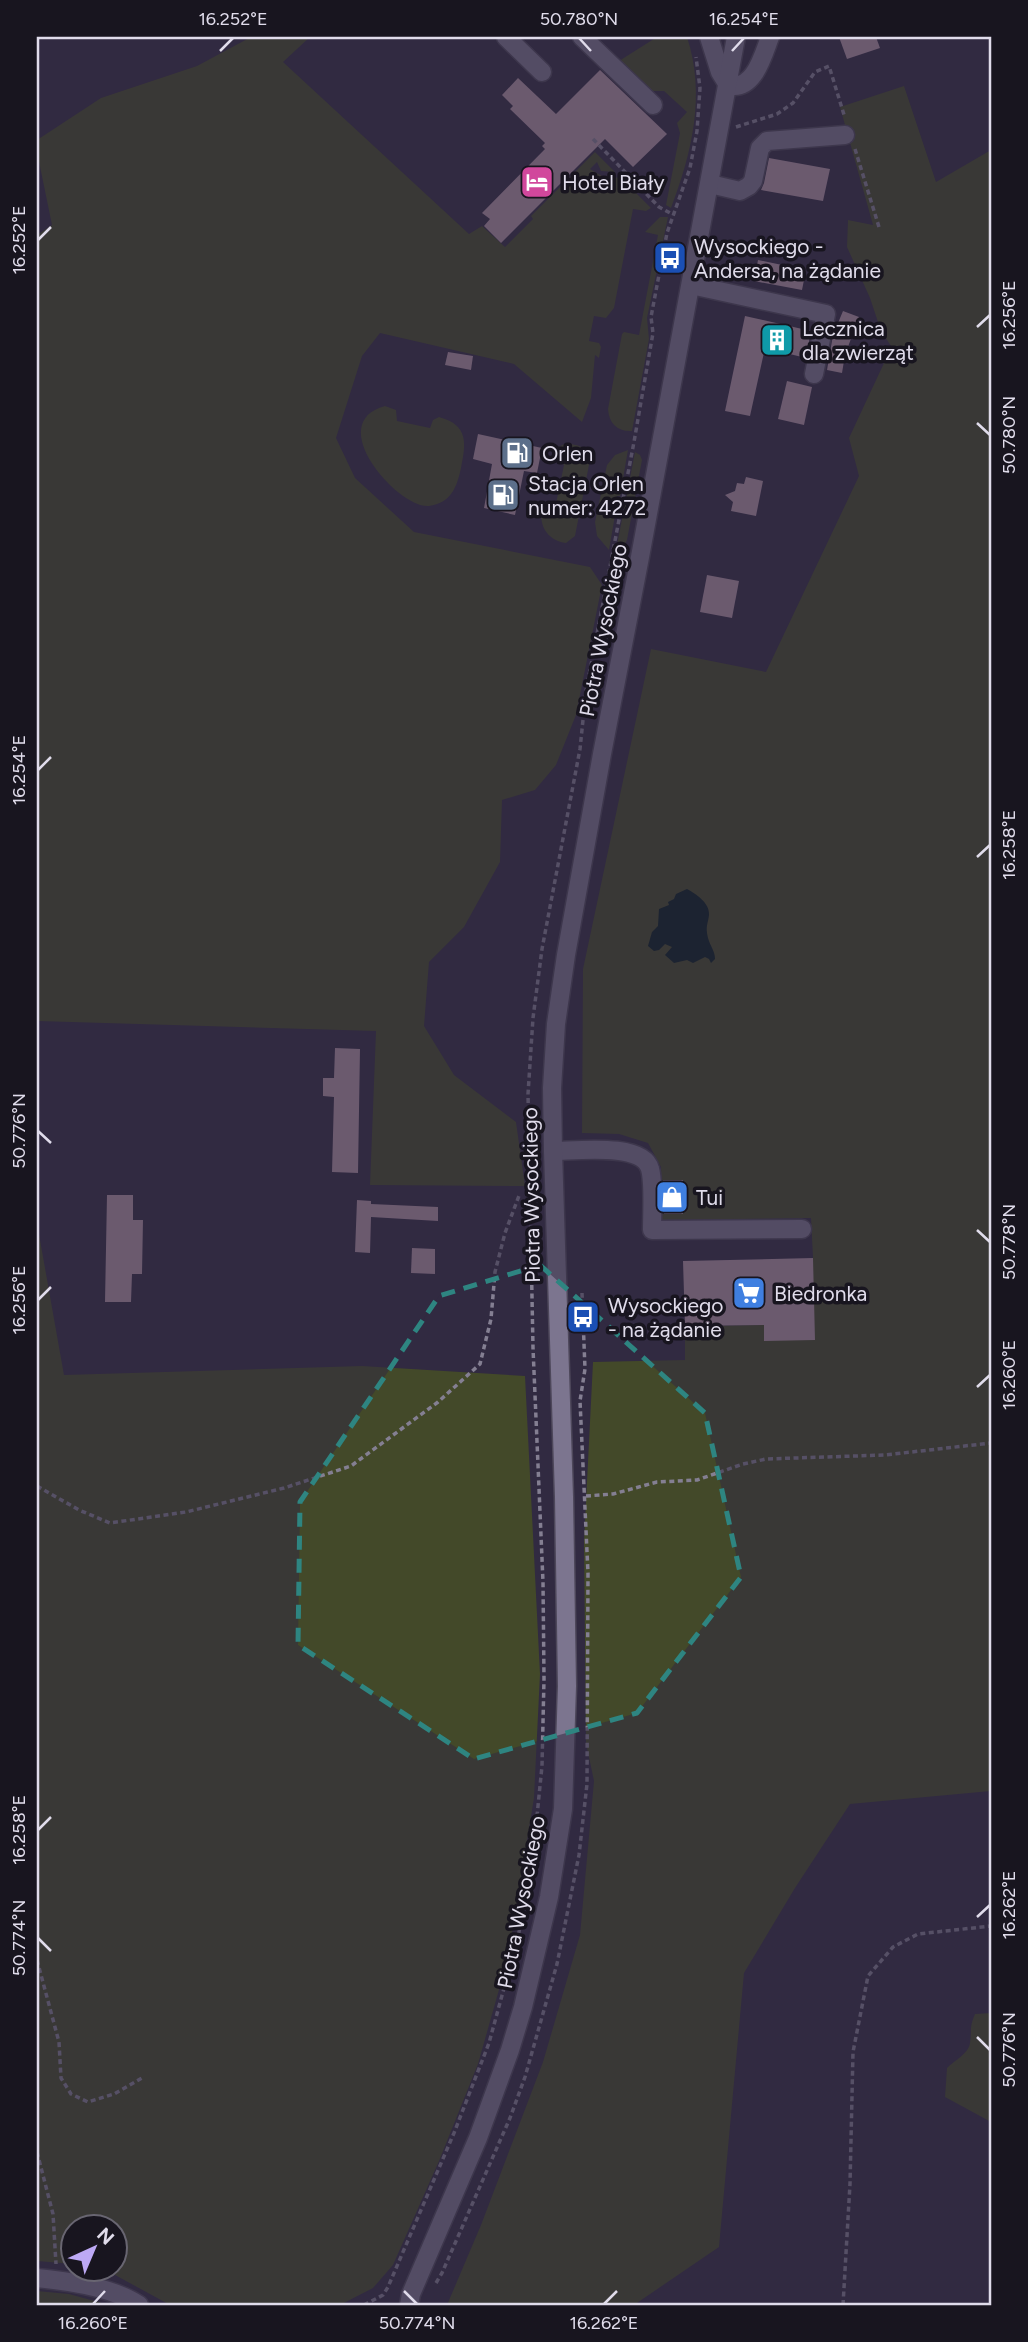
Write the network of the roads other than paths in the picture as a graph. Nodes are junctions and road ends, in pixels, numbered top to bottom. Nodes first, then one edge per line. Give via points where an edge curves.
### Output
1 (506, 37) edge
2 (582, 37) edge
3 (709, 37) edge
4 (736, 37) edge
5 (770, 37) edge
6 (542, 72) dead end
7 (728, 85) junction
8 (653, 105) dead end
9 (845, 135) dead end
10 (710, 184) junction
11 (691, 285) junction
12 (814, 374) dead end
13 (552, 1151) junction
14 (802, 1229) dead end
15 (37, 2278) edge
16 (407, 2302) edge
17 (139, 2305) edge

1 - 6 street
2 - 8 street
3 - 7 street
4 - 7 street, Piotra Wysockiego
5 - 7 street via 754,74 742,85
7 - 10 street, Piotra Wysockiego
9 - 10 street via 767,142 760,148 749,187 740,191
10 - 11 street, Piotra Wysockiego
11 - 12 street via 826,314
11 - 13 street, Piotra Wysockiego via 566,956 556,1024
13 - 14 street via 629,1151 644,1158 650,1169 652,1230
13 - 16 street, Piotra Wysockiego via 564,1497 567,1686 563,1796 550,1897 523,2007 495,2095
15 - 17 street via 96,2287

